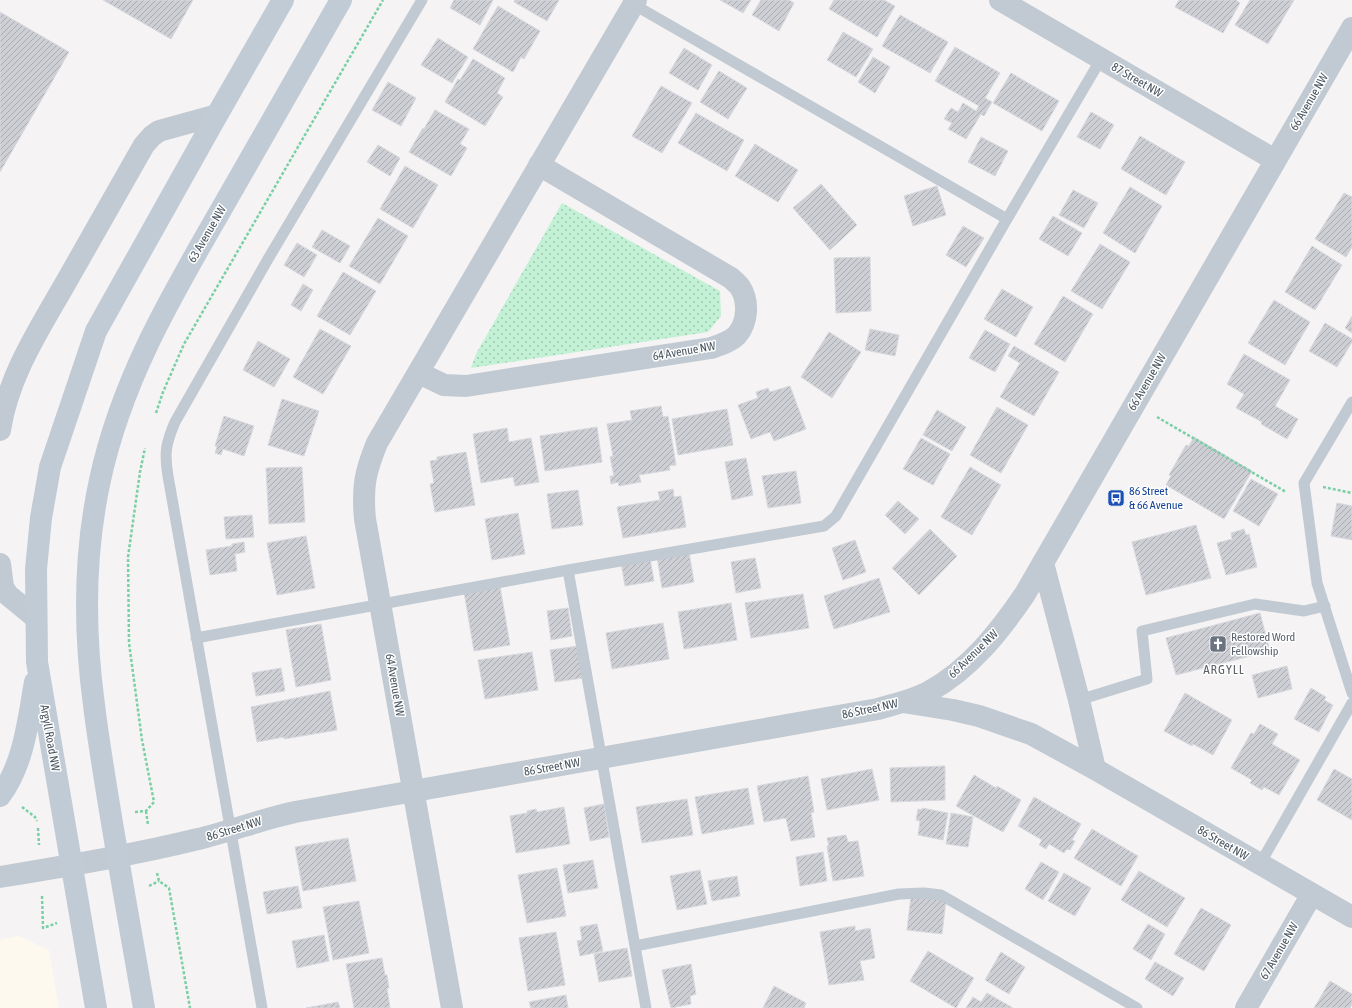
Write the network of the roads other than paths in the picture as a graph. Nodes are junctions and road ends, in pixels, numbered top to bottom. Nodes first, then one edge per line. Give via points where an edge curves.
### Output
1 (283, 0) edge
2 (341, 0) edge
3 (422, 0) edge
4 (1000, 0) edge
5 (632, 1) edge
6 (1352, 28) edge
7 (1101, 59) junction
8 (217, 115) junction
9 (1275, 160) junction
10 (539, 165) junction
11 (1007, 219) junction
12 (419, 373) junction
13 (1352, 402) edge
14 (0, 430) edge
15 (1043, 563) junction
16 (0, 564) edge
17 (568, 570) junction
18 (381, 605) junction
19 (1324, 606) junction
20 (36, 618) junction
21 (196, 638) junction
22 (38, 667) junction
23 (1352, 693) edge
24 (1079, 700) junction
25 (903, 702) junction
26 (1352, 703) edge
27 (601, 758) junction
28 (1095, 769) junction
29 (414, 791) junction
30 (0, 796) edge
31 (231, 831) junction
32 (118, 856) junction
33 (71, 864) junction
34 (1260, 864) junction
35 (0, 877) edge
36 (1312, 894) junction
37 (1352, 917) edge
38 (635, 946) junction
39 (96, 1008) edge
40 (144, 1008) edge
41 (262, 1008) edge
42 (452, 1008) edge
43 (646, 1008) edge
44 (1137, 1008) edge
45 (1246, 1008) edge

1 - 8 main road
2 - 32 main road, 63 Avenue NW via 175,290 148,341 112,430 100,480 91,536 88,585 89,647 94,705
3 - 21 lane via 264,266 175,422 167,441 165,460
4 - 7 street, 87 Street NW
5 - 10 street, 64 Avenue NW
5 - 11 lane
6 - 9 street, 66 Avenue NW
7 - 9 street, 87 Street NW
7 - 11 lane
8 - 14 street via 159,131 144,145 28,349 2,413
8 - 20 main road, Argyll Road NW via 96,331 50,467 36,568
9 - 15 street, 66 Avenue NW
10 - 12 street, 64 Avenue NW
10 - 12 street, 64 Avenue NW via 731,278 740,287 746,300 742,326 736,336 711,348 466,386 444,385
11 - 17 lane via 836,516 824,526
12 - 18 street, 64 Avenue NW via 377,443 363,491 364,519
13 - 19 lane via 1304,483 1316,583
15 - 24 street
15 - 25 street, 66 Avenue NW via 1011,614 981,650 948,680 929,692
16 - 20 street via 3,587 8,595
17 - 18 lane
17 - 27 lane
18 - 21 lane
18 - 29 street, 64 Avenue NW
19 - 23 lane
19 - 24 lane via 1304,611 1255,604 1142,631 1147,679
20 - 22 main road, Argyll Road NW
21 - 31 lane
22 - 30 main road via 26,733 14,771
22 - 33 main road, Argyll Road NW
24 - 28 street
25 - 27 street, 86 Street NW via 878,709
25 - 28 street, 86 Street NW via 953,710 1006,724 1031,734
26 - 34 lane
27 - 29 street, 86 Street NW
27 - 38 lane
28 - 34 street, 86 Street NW
29 - 31 street, 86 Street NW via 280,815
29 - 42 street, 64 Avenue NW
31 - 32 street, 86 Street NW
31 - 41 lane
32 - 33 street, 86 Street NW
32 - 40 main road
33 - 35 street, 86 Street NW
33 - 39 main road, Argyll Road NW
34 - 36 street, 86 Street NW
36 - 37 street, 86 Street NW
36 - 45 street, 67 Avenue NW
38 - 43 lane
38 - 44 lane via 899,894 941,895

